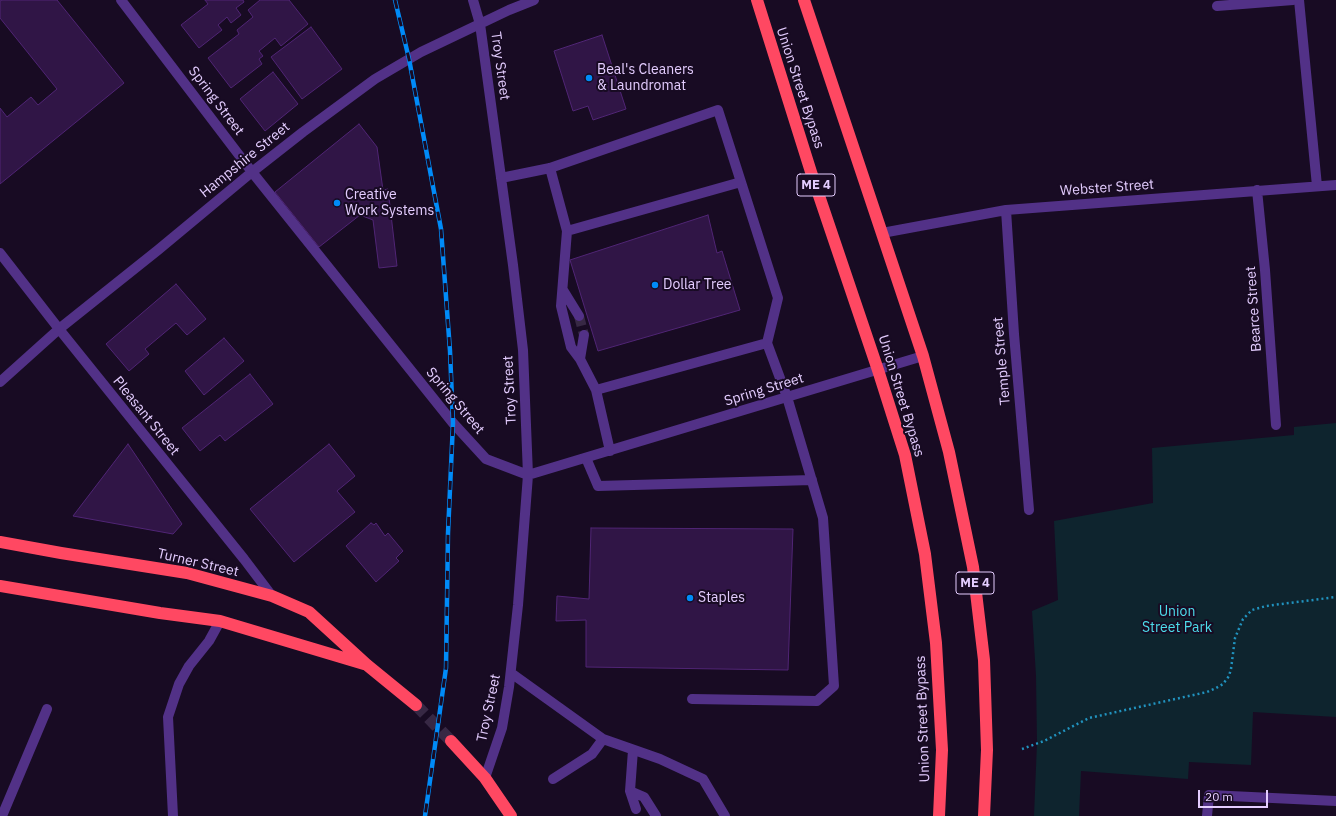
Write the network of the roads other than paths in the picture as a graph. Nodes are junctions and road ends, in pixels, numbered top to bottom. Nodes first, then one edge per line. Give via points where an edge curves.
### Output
1 (121, 0) edge
2 (473, 0) edge
3 (534, 0) edge
4 (757, 0) edge
5 (804, 0) edge
6 (1293, 0) edge
7 (1299, 0) edge
8 (1217, 6) dead end
9 (480, 24) junction
10 (550, 168) junction
11 (252, 172) junction
12 (501, 178) junction
13 (741, 182) junction
14 (1336, 185) edge
15 (1317, 186) junction
16 (1257, 190) junction
17 (1006, 210) junction
18 (567, 231) junction
19 (882, 233) junction
20 (0, 253) edge
21 (563, 290) junction
22 (579, 316) tunnel mouth
23 (59, 329) junction
24 (584, 335) tunnel mouth
25 (767, 343) junction
26 (923, 356) junction
27 (580, 359) junction
28 (878, 370) junction
29 (0, 382) edge
30 (596, 390) junction
31 (787, 397) junction
32 (1276, 425) dead end
33 (610, 451) junction
34 (586, 458) junction
35 (528, 475) junction
36 (812, 480) junction
37 (1029, 510) dead end
38 (0, 542) edge
39 (0, 586) edge
40 (272, 596) junction
41 (220, 621) junction
42 (368, 664) junction
43 (511, 673) junction
44 (692, 699) dead end
45 (416, 705) tunnel mouth
46 (47, 709) dead end
47 (603, 739) junction
48 (451, 741) tunnel mouth
49 (632, 750) junction
50 (485, 778) junction
51 (553, 779) dead end
52 (630, 791) junction
53 (1336, 801) edge
54 (636, 809) dead end
55 (2, 816) edge
56 (173, 816) edge
57 (511, 816) edge
58 (656, 816) edge
59 (725, 816) edge
60 (939, 816) edge
61 (984, 816) edge
62 (1207, 816) edge

1 - 11 street, Spring Street
2 - 9 street, Troy Street
3 - 9 street, Hampshire Street
4 - 28 highway, Union Street Bypass / ME 4
5 - 19 highway, Union Street Bypass / ME 4
6 - 8 street
7 - 15 street
9 - 11 street, Hampshire Street via 421,52 375,79
9 - 12 street, Troy Street
10 - 12 street
10 - 13 street via 718,110
10 - 18 street
11 - 23 street, Hampshire Street
11 - 35 street, Spring Street via 453,423 486,459
12 - 35 street, Troy Street via 522,350
13 - 18 street
13 - 25 street via 778,298
14 - 15 street, Webster Street
15 - 16 street, Webster Street
16 - 17 street, Webster Street
16 - 32 street, Bearce Street via 1266,270
17 - 19 street, Webster Street
17 - 37 street, Temple Street
18 - 21 street
19 - 26 highway, Union Street Bypass / ME 4
20 - 23 street, Pleasant Street
21 - 22 street
21 - 27 street via 561,306 571,347
23 - 29 street, Hampshire Street
23 - 40 street, Pleasant Street
24 - 27 street
25 - 30 street
25 - 31 street
26 - 28 street, Spring Street
26 - 61 highway, Union Street Bypass / ME 4 via 949,452 973,567 984,660
27 - 30 street
28 - 31 street, Spring Street
28 - 60 highway, Union Street Bypass / ME 4 via 904,455 925,554 936,643 941,742
30 - 33 street
31 - 33 street, Spring Street
31 - 36 street
33 - 34 street, Spring Street
34 - 35 street, Spring Street
34 - 36 street via 598,486
35 - 43 street, Troy Street
36 - 44 street via 824,518 834,686 817,701
38 - 40 highway, Turner Street via 187,573
39 - 41 highway, Turner Street
40 - 42 highway, Turner Street via 309,612
41 - 42 highway, Turner Street
41 - 56 street via 179,684 168,717
42 - 45 highway, Turner Street
43 - 47 street
43 - 50 street, Troy Street via 502,728
46 - 55 street
47 - 49 street
47 - 51 street via 592,754
48 - 50 highway
49 - 52 street
49 - 59 street via 660,759 703,779
50 - 57 highway
52 - 54 street
52 - 58 street via 644,797
53 - 62 street via 1209,795

